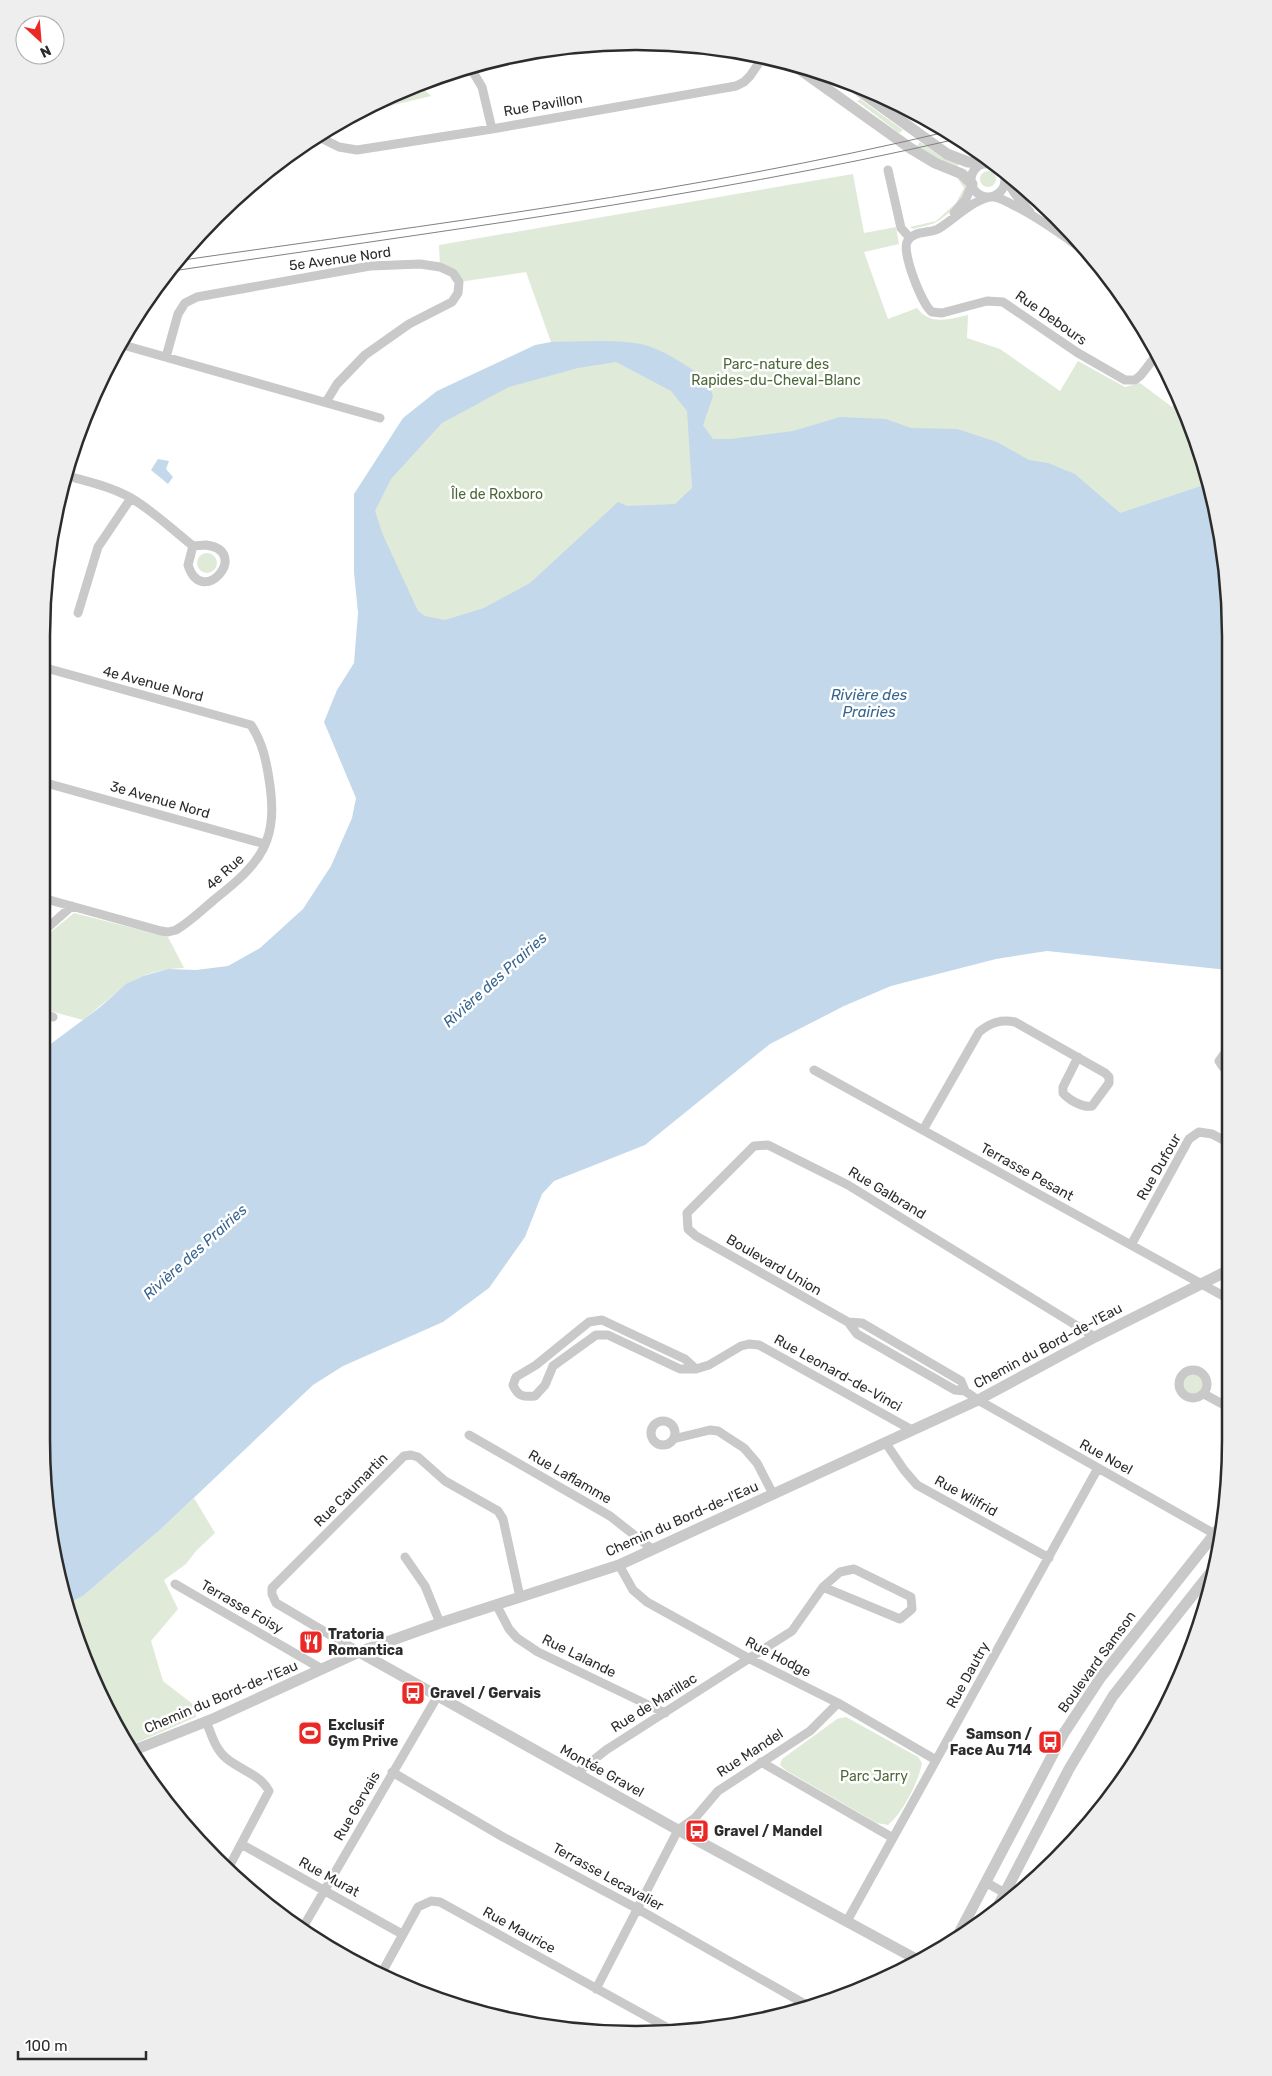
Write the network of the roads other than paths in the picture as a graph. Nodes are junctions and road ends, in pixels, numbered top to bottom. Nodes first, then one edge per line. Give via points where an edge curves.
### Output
1 (759, 63) edge
2 (474, 73) edge
3 (811, 77) edge
4 (840, 87) edge
5 (835, 94) junction
6 (873, 101) edge
7 (492, 129) junction
8 (325, 140) edge
9 (980, 162) edge
10 (983, 164) edge
11 (888, 170) dead end
12 (1005, 181) edge
13 (972, 184) junction
14 (1011, 186) edge
15 (991, 196) junction
16 (1032, 214) junction
17 (948, 221) junction
18 (1064, 236) edge
19 (910, 238) junction
20 (127, 346) edge
21 (166, 357) junction
22 (1152, 360) edge
23 (326, 402) junction
24 (380, 418) dead end
25 (72, 477) edge
26 (131, 498) junction
27 (193, 546) junction
28 (78, 613) dead end
29 (50, 669) edge
30 (252, 725) joint
31 (50, 784) edge
32 (265, 844) junction
33 (50, 900) edge
34 (72, 906) junction
35 (50, 925) edge
36 (1078, 1057) junction
37 (814, 1070) dead end
38 (923, 1130) junction
39 (1222, 1139) edge
40 (688, 1229) joint
41 (1131, 1244) junction
42 (1222, 1274) edge
43 (1202, 1284) junction
44 (1222, 1295) edge
45 (594, 1320) junction
46 (596, 1335) junction
47 (1095, 1337) junction
48 (696, 1369) junction
49 (1204, 1394) dead end
50 (978, 1400) junction
51 (1222, 1404) edge
52 (912, 1430) junction
53 (469, 1435) dead end
54 (673, 1439) dead end
55 (885, 1442) junction
56 (1098, 1468) junction
57 (772, 1494) junction
58 (1214, 1534) edge
59 (1213, 1542) edge
60 (652, 1549) junction
61 (405, 1557) dead end
62 (1048, 1558) junction
63 (619, 1565) junction
64 (1205, 1580) edge
65 (175, 1584) dead end
66 (823, 1587) junction
67 (520, 1597) junction
68 (276, 1603) joint
69 (497, 1606) junction
70 (440, 1623) junction
71 (359, 1652) junction
72 (748, 1658) junction
73 (322, 1669) junction
74 (437, 1697) junction
75 (838, 1703) junction
76 (664, 1713) junction
77 (206, 1720) junction
78 (138, 1748) edge
79 (936, 1760) junction
80 (761, 1762) junction
81 (392, 1772) junction
82 (576, 1774) junction
83 (678, 1830) junction
84 (893, 1838) junction
85 (242, 1844) junction
86 (231, 1863) edge
87 (987, 1883) junction
88 (324, 1890) junction
89 (1012, 1890) edge
90 (1007, 1894) edge
91 (636, 1908) junction
92 (847, 1921) junction
93 (305, 1924) edge
94 (963, 1926) edge
95 (402, 1934) junction
96 (912, 1957) edge
97 (383, 1969) edge
98 (596, 1989) junction
99 (801, 2002) edge
100 (662, 2025) edge

1 - 7 street, Rue Pavillon via 750,76 736,86
2 - 7 street via 482,87
3 - 5 street
4 - 5 street
5 - 13 street via 916,152 962,174
6 - 9 street via 947,154 968,162
7 - 8 street, Rue Pavillon via 357,150
10 - 13 street via 974,171
11 - 19 street via 901,228
12 - 15 street via 998,194
13 - 15 street via 979,194
13 - 17 street via 966,199
14 - 16 street
15 - 16 street
15 - 17 street
16 - 18 street
17 - 19 street
19 - 22 street, Rue Debours via 906,247 907,258 925,304 932,312 942,313 991,300 1003,302 1078,354 1125,380 1138,378
20 - 21 street
21 - 23 street
21 - 23 street, 5e Avenue Nord via 178,314 185,303 197,297 370,266 420,264 453,273 459,282 458,293 452,302 409,324 365,356 337,384
23 - 24 street
25 - 26 street
26 - 27 street
26 - 28 street via 98,547
27 - 27 street via 188,565 194,576 205,581 217,578 224,569 222,552 212,546
29 - 30 street, 4e Avenue Nord
30 - 32 street, 4e Rue via 261,739 273,804 271,830
31 - 32 street, 3e Avenue Nord
32 - 34 street, 4e Rue via 243,876 180,928 168,932
33 - 34 street
34 - 35 street
36 - 36 street via 1109,1076 1109,1084 1092,1106 1086,1108 1063,1092
36 - 38 street via 1015,1022 1006,1020 990,1024 979,1032
37 - 38 street, Terrasse Pesant
38 - 41 street, Terrasse Pesant
39 - 41 street, Rue Dufour via 1199,1132 1189,1139
40 - 47 street, Rue Galbrand via 687,1213 754,1146 768,1145 848,1185
40 - 50 street, Boulevard Union via 848,1322 856,1334
41 - 43 street, Terrasse Pesant
42 - 43 street, Chemin du Bord-de-l'Eau
43 - 44 street, Terrasse Pesant
43 - 47 street, Chemin du Bord-de-l'Eau
45 - 46 street
45 - 46 street via 536,1365 516,1376 513,1385 516,1392 523,1397 536,1396 545,1385 552,1366
45 - 48 street via 602,1320 685,1359
46 - 48 street via 608,1335 680,1369
47 - 50 street, Chemin du Bord-de-l'Eau
48 - 52 street, Rue Leonard-de-Vinci via 741,1346 759,1345
49 - 51 street
50 - 52 street, Chemin du Bord-de-l'Eau
50 - 56 street, Rue Noel
52 - 55 street, Chemin du Bord-de-l'Eau
53 - 60 street, Rue Laflamme via 610,1516
54 - 57 street via 718,1431 744,1448 757,1463
55 - 57 street, Chemin du Bord-de-l'Eau
55 - 62 street, Rue Wilfrid via 917,1485
56 - 58 street, Rue Noel
56 - 62 street, Rue Dautry
57 - 60 street, Chemin du Bord-de-l'Eau
59 - 87 street, Boulevard Samson via 1101,1677 1069,1725
60 - 63 street, Chemin du Bord-de-l'Eau
61 - 70 street via 425,1586
62 - 79 street, Rue Dautry
63 - 67 street, Chemin du Bord-de-l'Eau
63 - 72 street, Rue Hodge via 633,1590 647,1602
64 - 89 street via 1113,1696 1069,1769
65 - 73 street, Terrasse Foisy
66 - 66 street, Rue de Marillac via 840,1572 854,1568 911,1597 912,1609 900,1619
66 - 72 street, Rue de Marillac via 792,1631
67 - 68 street, Rue Caumartin via 503,1519 498,1511 411,1455 404,1456 272,1588
67 - 69 street, Chemin du Bord-de-l'Eau
68 - 71 street, Montée Gravel
69 - 70 street, Chemin du Bord-de-l'Eau
69 - 76 street, Rue Lalande via 516,1638 538,1652
70 - 71 street, Chemin du Bord-de-l'Eau
71 - 73 street, Chemin du Bord-de-l'Eau
71 - 74 street, Montée Gravel
72 - 75 street, Rue Hodge
72 - 76 street, Rue de Marillac
73 - 77 street, Chemin du Bord-de-l'Eau
74 - 81 street, Rue Gervais
74 - 82 street, Montée Gravel
75 - 79 street, Rue Hodge
75 - 80 street, Rue Mandel via 810,1731
76 - 82 street, Rue de Marillac via 606,1750
77 - 78 street, Chemin du Bord-de-l'Eau
77 - 85 street via 225,1758 265,1784 269,1791
79 - 84 street, Rue Dautry
80 - 83 street, Rue Mandel via 718,1791 695,1818
80 - 84 street
81 - 88 street, Rue Gervais
81 - 91 street, Terrasse Lecavalier via 503,1837
82 - 83 street, Montée Gravel
83 - 91 street, Rue Mandel
83 - 92 street, Montée Gravel
84 - 92 street, Rue Dautry
85 - 86 street
85 - 88 street, Rue Murat
87 - 90 street
87 - 94 street, Boulevard Samson
88 - 93 street, Rue Gervais
88 - 95 street, Rue Murat
91 - 98 street, Rue Mandel
91 - 99 street, Terrasse Lecavalier
92 - 96 street, Montée Gravel
95 - 97 street, Rue Maurice
95 - 98 street, Rue Maurice via 418,1907 431,1901 440,1902
98 - 100 street, Rue Maurice

